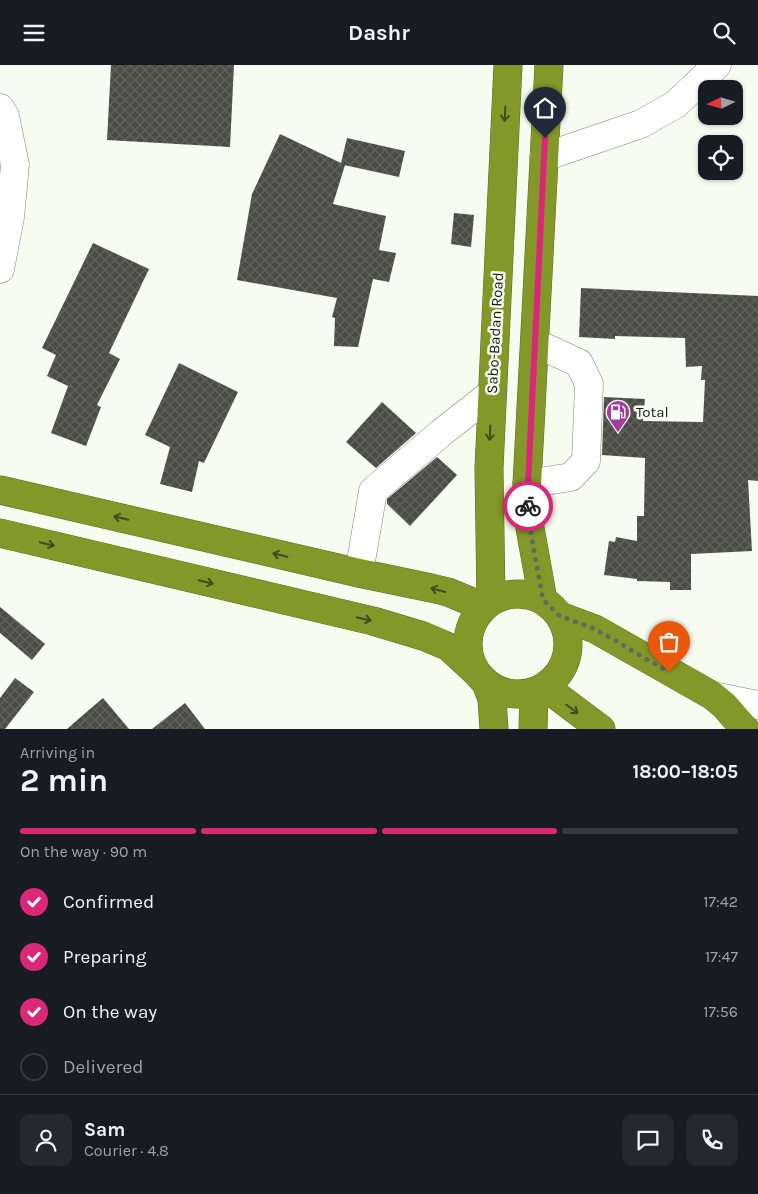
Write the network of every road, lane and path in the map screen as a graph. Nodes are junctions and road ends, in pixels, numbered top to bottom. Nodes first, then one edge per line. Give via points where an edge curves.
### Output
1 (508, 65) edge
2 (549, 65) edge
3 (717, 65) edge
4 (0, 108) edge
5 (544, 157) junction
6 (0, 269) edge
7 (534, 343) junction
8 (492, 393) junction
9 (528, 484) junction
10 (0, 489) edge
11 (0, 533) edge
12 (359, 573) junction
13 (487, 604) junction
14 (551, 608) junction
15 (481, 677) junction
16 (540, 689) junction
17 (713, 696) junction
18 (758, 705) edge
19 (494, 729) edge
20 (533, 729) edge
21 (601, 729) edge
22 (745, 729) edge

1 -> 8 highway, Sabo-Badan Road
2 - 5 highway
3 - 5 street via 676,105 640,124
4 - 6 street via 5,116 15,165
5 - 7 highway
7 - 9 highway
7 - 9 street via 579,363 589,384 586,461 571,477
8 - 12 street via 373,491
8 -> 13 highway, Sabo-Badan Road
9 - 14 highway via 530,528
12 -> 10 highway
11 -> 15 highway via 373,621 450,647
13 -> 12 highway
13 - 14 highway via 503,595 517,593 530,595
13 - 15 highway via 473,621 468,637 469,655
14 - 16 highway via 565,626 568,649 561,670
14 - 17 highway via 595,629
15 - 16 highway via 497,690 509,694
15 - 19 highway via 492,699
16 - 20 highway
16 -> 21 highway
17 - 18 street
17 - 22 highway

